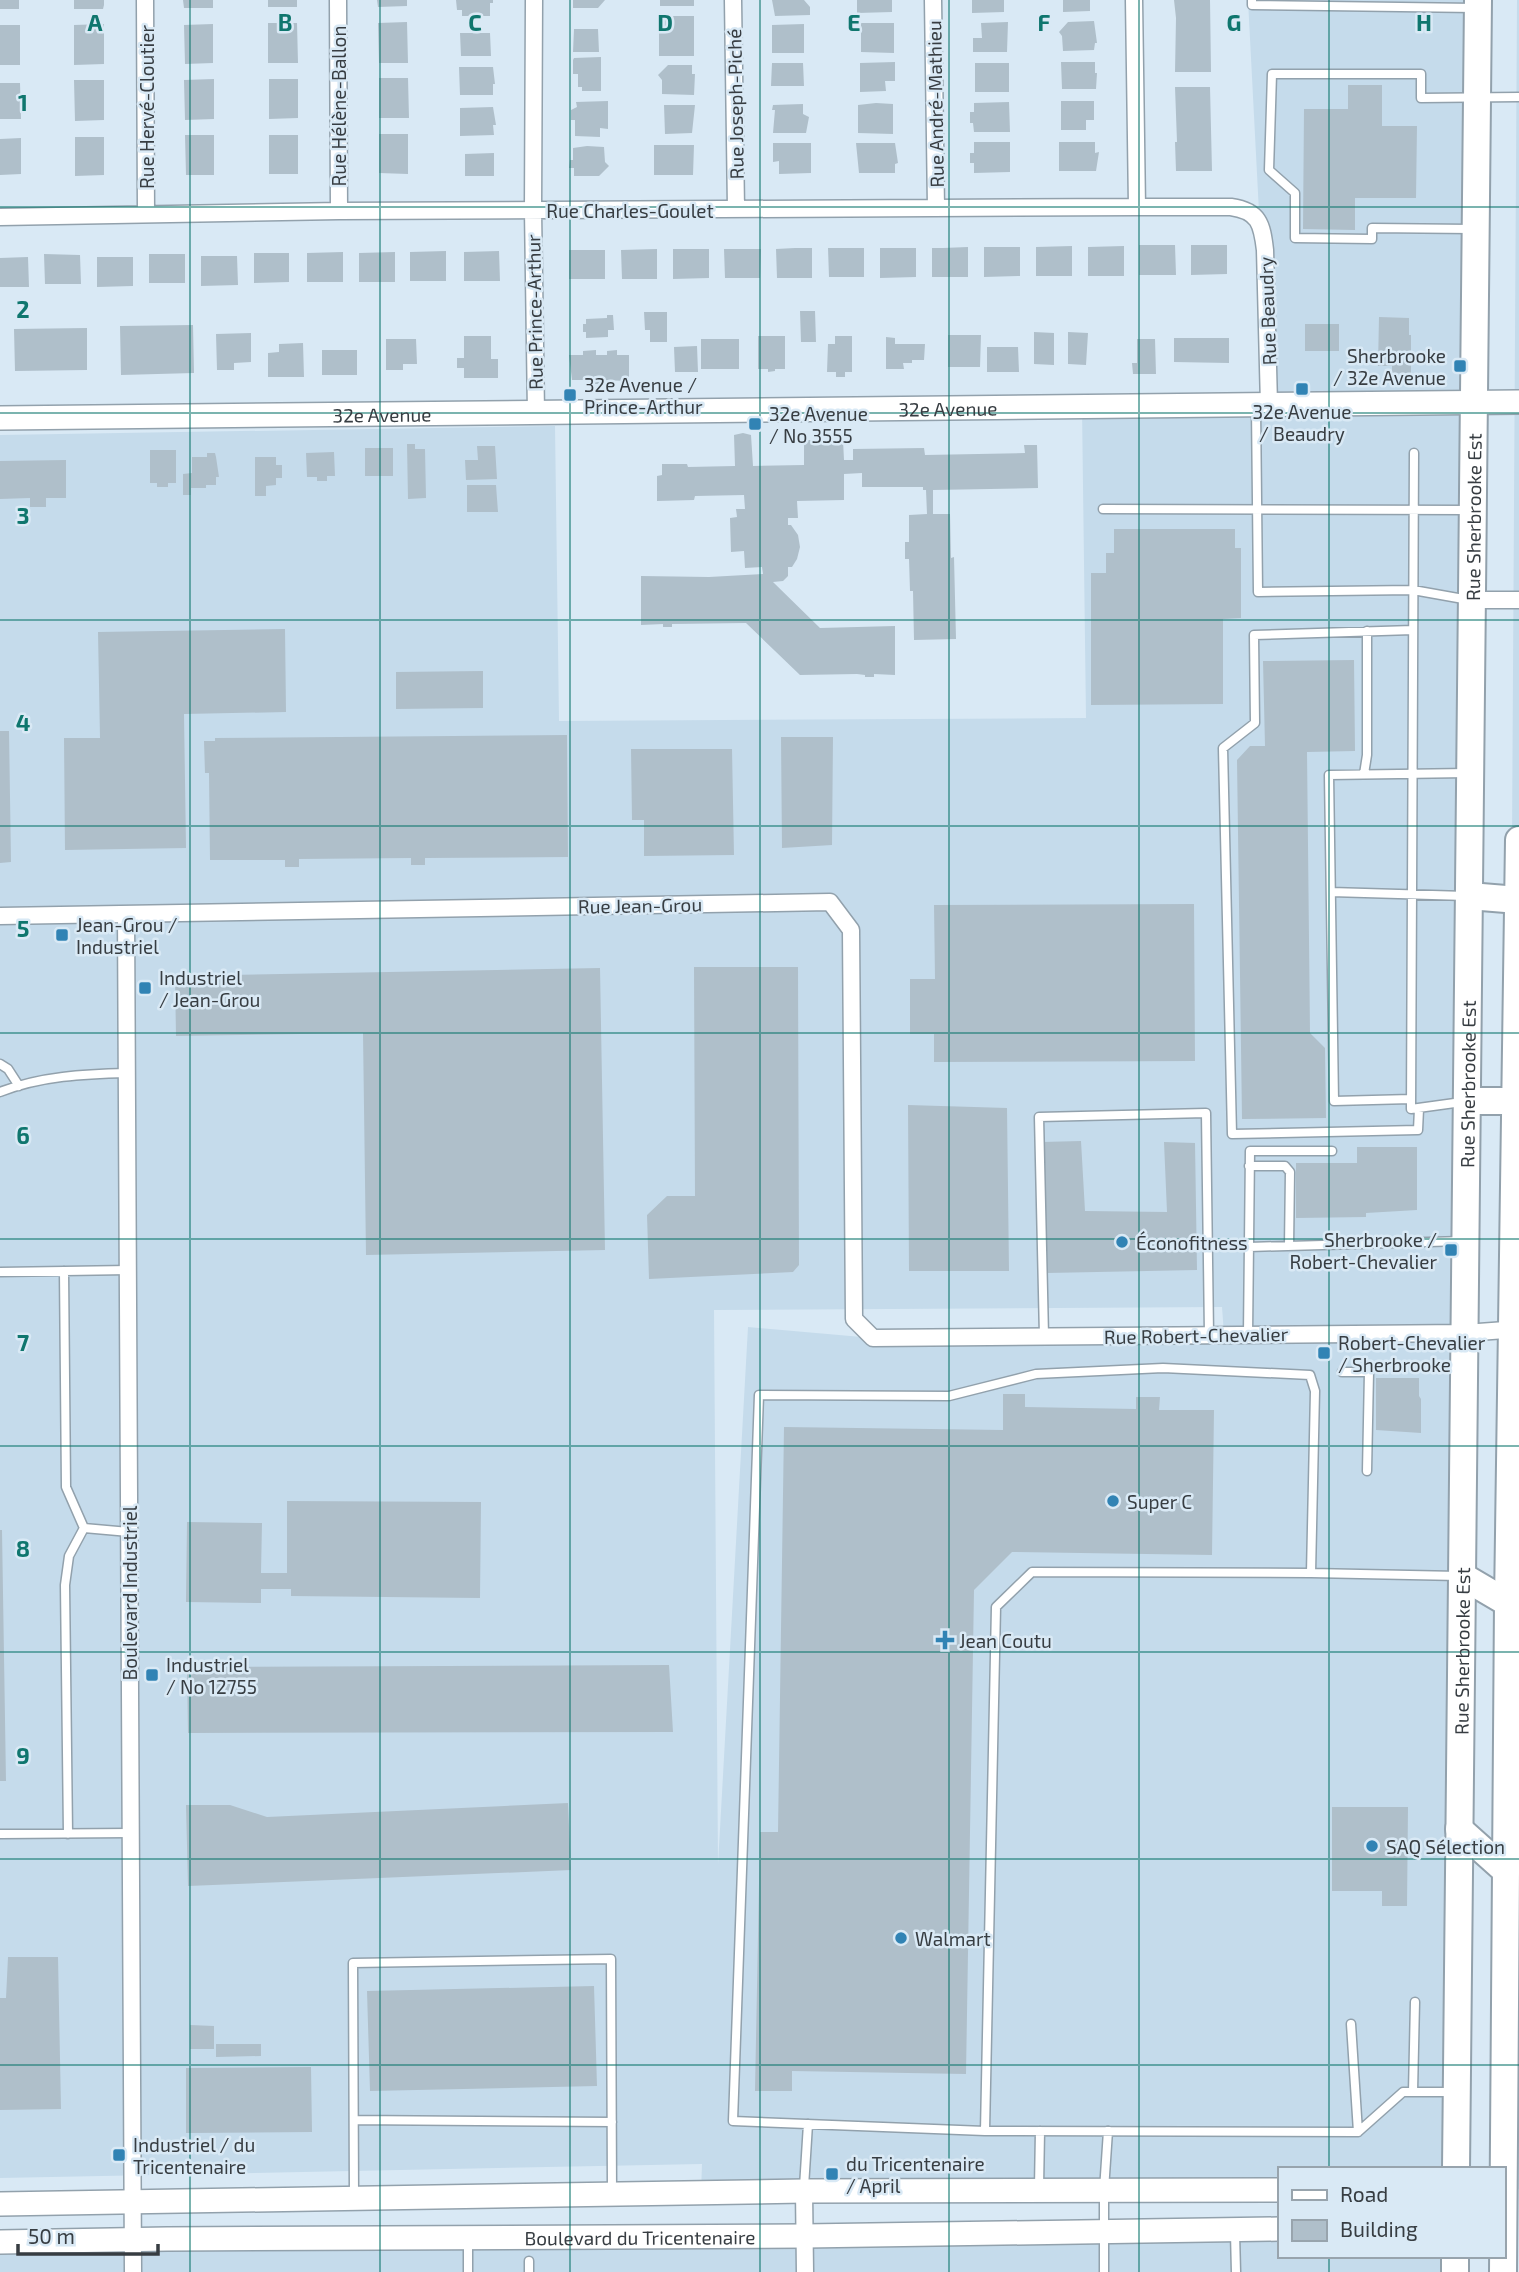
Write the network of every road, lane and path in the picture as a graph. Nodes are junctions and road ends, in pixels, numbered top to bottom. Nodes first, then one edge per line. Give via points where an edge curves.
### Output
1 (145, 0) edge
2 (338, 0) edge
3 (534, 0) edge
4 (733, 0) edge
5 (933, 0) edge
6 (1135, 0) edge
7 (1252, 0) edge
8 (1478, 4) edge
9 (1476, 97) junction
10 (1519, 97) edge
11 (1137, 207) junction
12 (936, 208) junction
13 (736, 209) junction
14 (533, 210) junction
15 (339, 211) junction
16 (146, 213) junction
17 (0, 217) edge
18 (1257, 217) joint
19 (1475, 229) junction
20 (1475, 402) junction
21 (1519, 402) edge
22 (1263, 405) junction
23 (536, 413) junction
24 (0, 418) edge
25 (1414, 453) dead end
26 (1103, 509) dead end
27 (1257, 509) junction
28 (1414, 510) junction
29 (1473, 510) junction
30 (1413, 590) junction
31 (1472, 600) junction
32 (1519, 600) edge
33 (1413, 630) junction
34 (1367, 631) junction
35 (1413, 773) junction
36 (1471, 773) junction
37 (1364, 774) junction
38 (1519, 840) edge
39 (1331, 892) junction
40 (1412, 893) junction
41 (1469, 896) junction
42 (1519, 900) edge
43 (126, 914) junction
44 (0, 916) edge
45 (1518, 1018) edge
46 (0, 1064) edge
47 (128, 1073) junction
48 (19, 1086) junction
49 (0, 1093) edge
50 (1411, 1099) junction
51 (1467, 1101) junction
52 (1518, 1101) edge
53 (1419, 1109) junction
54 (1332, 1151) dead end
55 (1249, 1166) junction
56 (1517, 1210) edge
57 (1466, 1241) junction
58 (1289, 1246) junction
59 (1249, 1247) junction
60 (129, 1270) junction
61 (64, 1271) junction
62 (0, 1272) edge
63 (1516, 1329) edge
64 (1465, 1333) junction
65 (1209, 1335) junction
66 (1248, 1335) junction
67 (1044, 1336) junction
68 (873, 1338) joint
69 (1342, 1372) dead end
70 (1367, 1471) dead end
71 (84, 1528) junction
72 (129, 1532) junction
73 (1311, 1573) junction
74 (1462, 1576) junction
75 (1512, 1587) junction
76 (1460, 1829) junction
77 (130, 1833) junction
78 (0, 1834) edge
79 (68, 1834) junction
80 (1510, 1871) junction
81 (1415, 2002) dead end
82 (1351, 2024) dead end
83 (1413, 2092) junction
84 (1457, 2092) junction
85 (354, 2120) junction
86 (612, 2122) junction
87 (808, 2124) junction
88 (985, 2131) junction
89 (1040, 2131) junction
90 (1108, 2131) junction
91 (1358, 2132) junction
92 (1456, 2167) edge
93 (1504, 2167) edge
94 (1038, 2190) junction
95 (1104, 2190) junction
96 (1278, 2190) edge
97 (804, 2191) junction
98 (612, 2194) junction
99 (354, 2198) junction
100 (131, 2202) junction
101 (0, 2204) edge
102 (1278, 2229) edge
103 (1235, 2230) junction
104 (1104, 2232) junction
105 (804, 2236) junction
106 (468, 2238) junction
107 (132, 2239) junction
108 (0, 2242) edge
109 (529, 2260) dead end
110 (132, 2272) edge
111 (468, 2272) edge
112 (529, 2272) edge
113 (805, 2272) edge
114 (1104, 2272) edge
115 (1236, 2272) edge

1 - 16 street, Rue Hervé-Cloutier
2 - 15 street, Rue Hélène-Ballon
3 - 14 street, Rue Prince-Arthur
4 - 13 street, Rue Joseph-Piché
5 - 12 street, Rue André-Mathieu
6 - 11 street
7 - 8 lane via 1252,5
8 - 9 main road, Rue Sherbrooke Est
9 - 10 lane
9 - 19 main road, Rue Sherbrooke Est
9 - 19 lane via 1421,98 1421,74 1272,74 1269,170 1295,193 1295,237 1372,239 1372,228
11 - 12 street, Rue Charles-Goulet
11 - 18 street, Rue Charles-Goulet via 1231,207
12 - 13 street, Rue Charles-Goulet
13 - 14 street, Rue Charles-Goulet
14 - 15 street, Rue Charles-Goulet
14 - 23 street, Rue Prince-Arthur
15 - 16 street, Rue Charles-Goulet
16 - 17 street, Rue Charles-Goulet
18 - 22 street, Rue Beaudry via 1265,250
19 - 20 main road, Rue Sherbrooke Est
20 - 21 street, 32e Avenue
20 - 22 street, 32e Avenue
20 - 29 main road, Rue Sherbrooke Est
22 - 23 street, 32e Avenue
22 - 27 lane
23 - 24 street, 32e Avenue
25 - 28 lane
26 - 27 lane
27 - 28 lane
27 - 30 lane via 1258,592
28 - 29 lane
28 - 30 lane
29 - 31 main road, Rue Sherbrooke Est
30 - 31 lane
30 - 33 lane
31 - 32 street
31 - 36 main road, Rue Sherbrooke Est
33 - 34 lane
33 - 35 lane
34 - 37 lane
34 - 53 lane via 1254,635 1255,723 1223,748 1232,1134 1418,1130
35 - 36 lane
35 - 37 lane
35 - 40 lane
36 - 41 main road, Rue Sherbrooke Est
37 - 39 lane via 1329,775
38 - 42 main road
39 - 40 lane
39 - 50 lane via 1334,1101
40 - 41 lane
40 - 50 lane
41 - 42 main road
41 - 51 main road, Rue Sherbrooke Est
42 - 45 main road
43 - 44 street, Rue Jean-Grou
43 - 47 street, Boulevard Industriel
43 - 68 street, Rue Jean-Grou via 830,902 851,930 854,1318
45 - 52 main road
46 - 48 lane
47 - 48 lane via 56,1077
47 - 60 street, Boulevard Industriel
48 - 49 lane
50 - 53 lane via 1411,1109
51 - 52 main road
51 - 53 lane
51 - 57 main road, Rue Sherbrooke Est
52 - 56 main road
54 - 55 lane via 1250,1151
55 - 58 lane via 1285,1166 1290,1172
55 - 59 lane
56 - 63 main road
57 - 58 lane
57 - 64 main road, Rue Sherbrooke Est
58 - 59 lane
59 - 66 lane
60 - 61 lane
60 - 72 street, Boulevard Industriel
61 - 62 lane
61 - 71 lane via 66,1487
63 - 64 street, Rue Robert-Chevalier
63 - 75 main road
64 - 66 street, Rue Robert-Chevalier
64 - 74 main road, Rue Sherbrooke Est
65 - 66 street, Rue Robert-Chevalier
65 - 67 street, Rue Robert-Chevalier
65 - 67 lane via 1206,1113 1039,1117
67 - 68 street, Rue Robert-Chevalier
69 - 70 lane via 1368,1371
71 - 72 lane
71 - 79 lane via 69,1556 65,1585
72 - 77 street, Boulevard Industriel
73 - 74 lane
73 - 87 lane via 1315,1391 1310,1375 1163,1368 1035,1374 949,1396 759,1395 733,2121
73 - 88 lane via 1032,1572 996,1607
74 - 75 main road
74 - 76 main road, Rue Sherbrooke Est
75 - 80 main road
76 - 80 main road
76 - 84 main road, Rue Sherbrooke Est
77 - 79 lane
77 - 100 street, Boulevard Industriel
78 - 79 lane
80 - 93 main road
81 - 83 lane
82 - 91 lane
83 - 84 lane
83 - 91 lane via 1404,2092
84 - 92 main road, Rue Sherbrooke Est
85 - 86 lane
85 - 86 lane via 354,1963 611,1959
85 - 99 lane
86 - 98 lane
87 - 88 lane
87 - 97 lane
88 - 89 lane
89 - 90 lane
89 - 94 lane
90 - 91 lane
90 - 95 lane
94 - 95 street
94 - 97 street
95 - 96 street
95 - 104 lane
97 - 98 street
97 - 105 street
98 - 99 street
99 - 100 street
100 - 101 street
100 - 107 street, Boulevard Industriel
102 - 103 street, Boulevard du Tricentenaire
103 - 104 street, Boulevard du Tricentenaire
103 - 115 lane
104 - 105 street, Boulevard du Tricentenaire
104 - 114 lane
105 - 106 street, Boulevard du Tricentenaire
105 - 113 street
106 - 107 street, Boulevard du Tricentenaire
106 - 111 lane
107 - 108 street, Boulevard du Tricentenaire
107 - 110 street, Boulevard Industriel
109 - 112 lane

